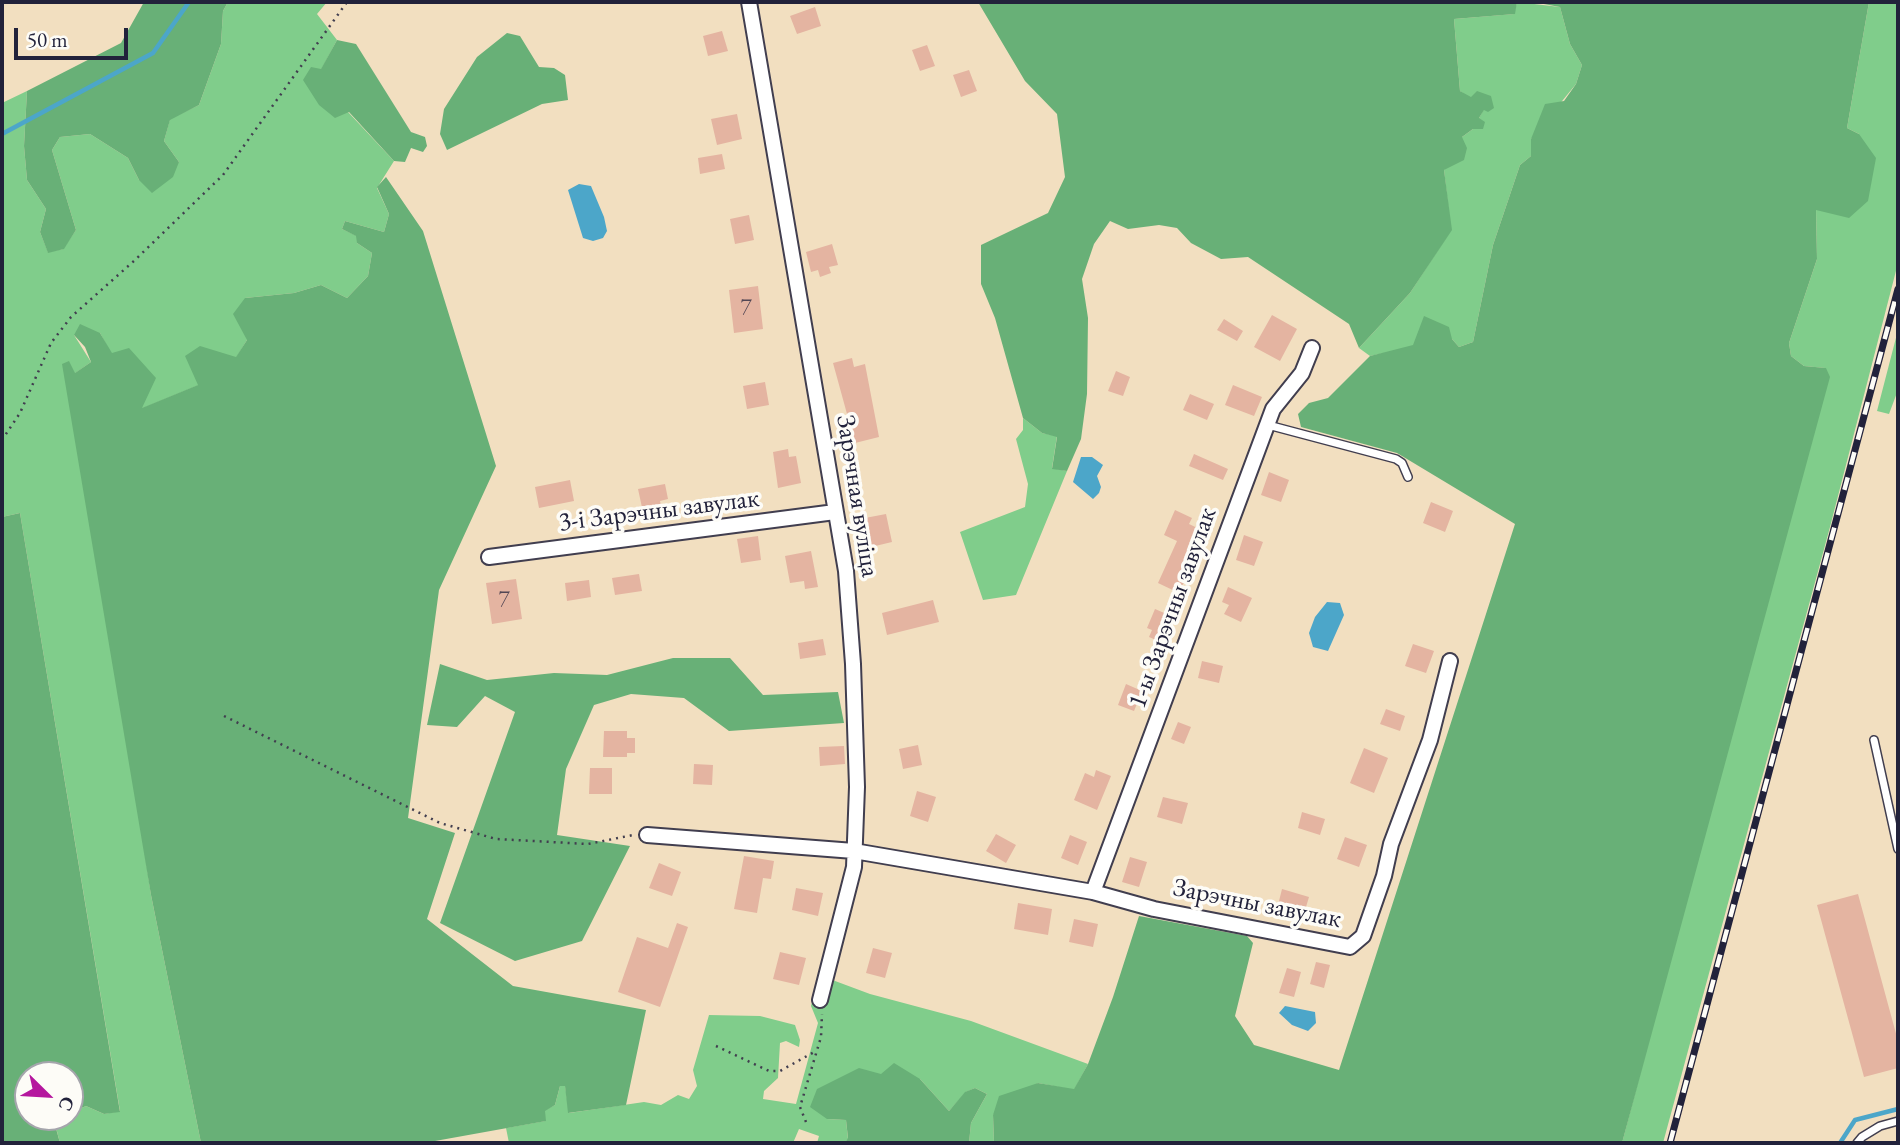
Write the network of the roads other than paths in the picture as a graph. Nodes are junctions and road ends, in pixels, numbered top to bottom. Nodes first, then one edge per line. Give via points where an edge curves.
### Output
1 (749, 2) edge
2 (1311, 348) dead end
3 (1267, 425) junction
4 (1408, 477) dead end
5 (835, 512) junction
6 (489, 557) dead end
7 (1450, 662) dead end
8 (1874, 740) dead end
9 (647, 835) road end
10 (1898, 849) edge
11 (854, 851) junction
12 (1093, 892) junction
13 (820, 1000) road end
14 (1898, 1121) edge
15 (1857, 1143) edge

1 - 5 street, Зарэчная вуліца
2 - 3 street, 1-ы Зарэчны завулак via 1302,373 1280,398
3 - 4 lane via 1396,459
3 - 12 street, 1-ы Зарэчны завулак
5 - 6 street, 3-і Зарэчны завулак
5 - 11 street, Зарэчная вуліца via 846,571 857,720
7 - 12 street, Зарэчны завулак via 1430,740 1363,936 1355,945 1345,947 1154,909
8 - 10 lane
9 - 11 street, Зарэчны завулак
11 - 12 street, Зарэчны завулак
11 - 13 street, Зарэчная вуліца via 852,885
14 - 15 lane via 1880,1126

